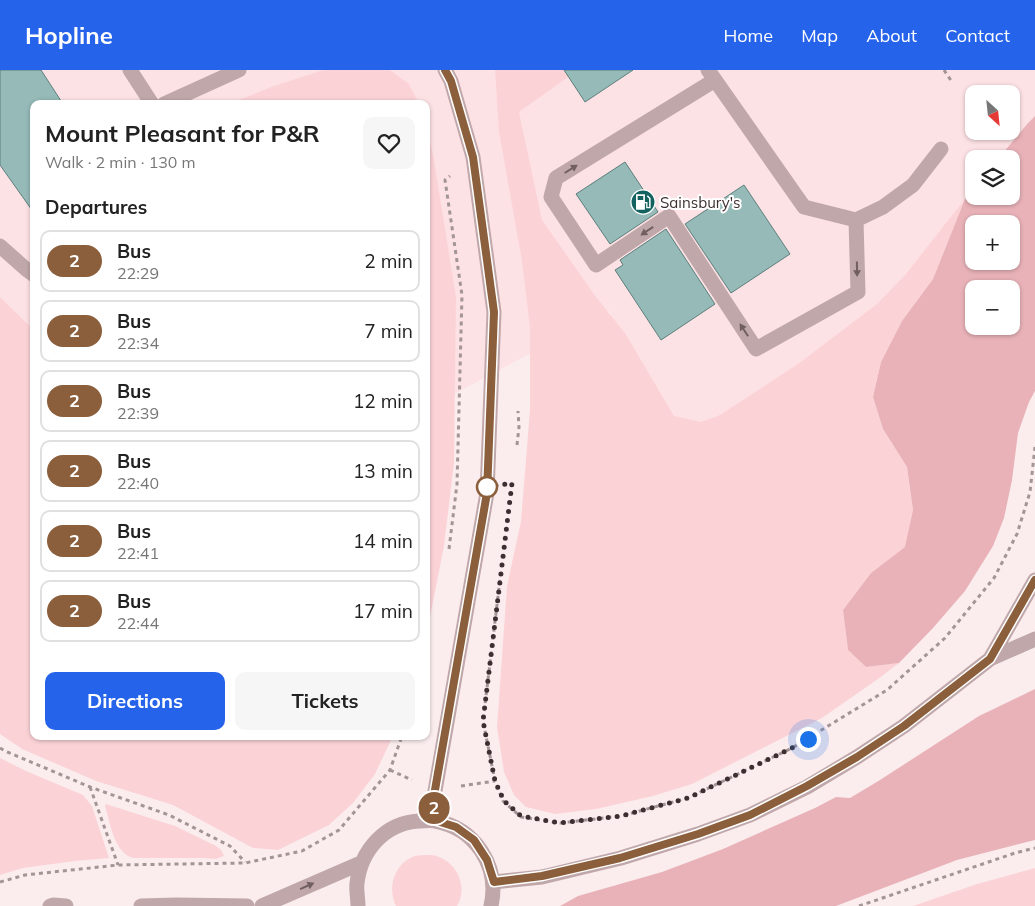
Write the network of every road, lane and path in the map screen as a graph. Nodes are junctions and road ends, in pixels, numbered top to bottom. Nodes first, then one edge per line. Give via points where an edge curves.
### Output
1 (130, 70) edge
2 (240, 70) edge
3 (445, 70) edge
4 (944, 70) edge
5 (712, 75) edge
6 (952, 82) dead end
7 (149, 100) edge
8 (173, 100) edge
9 (941, 149) dead end
10 (473, 157) junction
11 (856, 220) junction
12 (0, 246) edge
13 (30, 272) edge
14 (518, 408) dead end
15 (517, 446) dead end
16 (1035, 447) edge
17 (448, 553) dead end
18 (501, 574) dead end
19 (1035, 580) edge
20 (1035, 639) edge
21 (990, 659) junction
22 (401, 740) edge
23 (0, 748) edge
24 (90, 787) junction
25 (434, 820) junction
26 (1035, 848) edge
27 (245, 863) junction
28 (361, 863) junction
29 (118, 865) junction
30 (0, 882) edge
31 (494, 882) junction
32 (50, 906) edge
33 (66, 906) edge
34 (141, 906) edge
35 (247, 906) edge
36 (262, 906) edge
37 (358, 906) edge
38 (491, 906) edge
39 (859, 906) edge

1 - 7 street
2 - 8 street
3 - 10 street
4 - 6 path
5 - 11 street via 804,207
11 -> 5 street via 858,292 756,349 670,216 596,265 552,197 556,178
9 - 11 street via 914,185
10 - 17 path via 446,180 462,295 457,484
10 - 25 street via 494,312 487,493 435,790
12 - 13 street
14 - 15 path
16 - 18 path via 1030,492 1017,534 994,578 945,638 887,690 792,748 697,794 621,816 560,823 521,816 504,801 495,781 483,721
19 - 21 street
20 - 21 street
21 - 31 street via 896,731 807,786 750,815 620,858 542,876
22 - 27 path via 390,770 339,830 302,851
23 - 24 path
24 - 27 path via 169,815 230,846
24 - 29 path
25 - 28 street via 411,822 390,829 373,844
25 - 31 street via 456,827 474,840 487,860
26 - 39 path
27 - 29 path
36 -> 28 street
28 - 37 street via 356,885
29 - 30 path via 24,875
31 - 38 street
32 - 33 street
34 - 35 street

